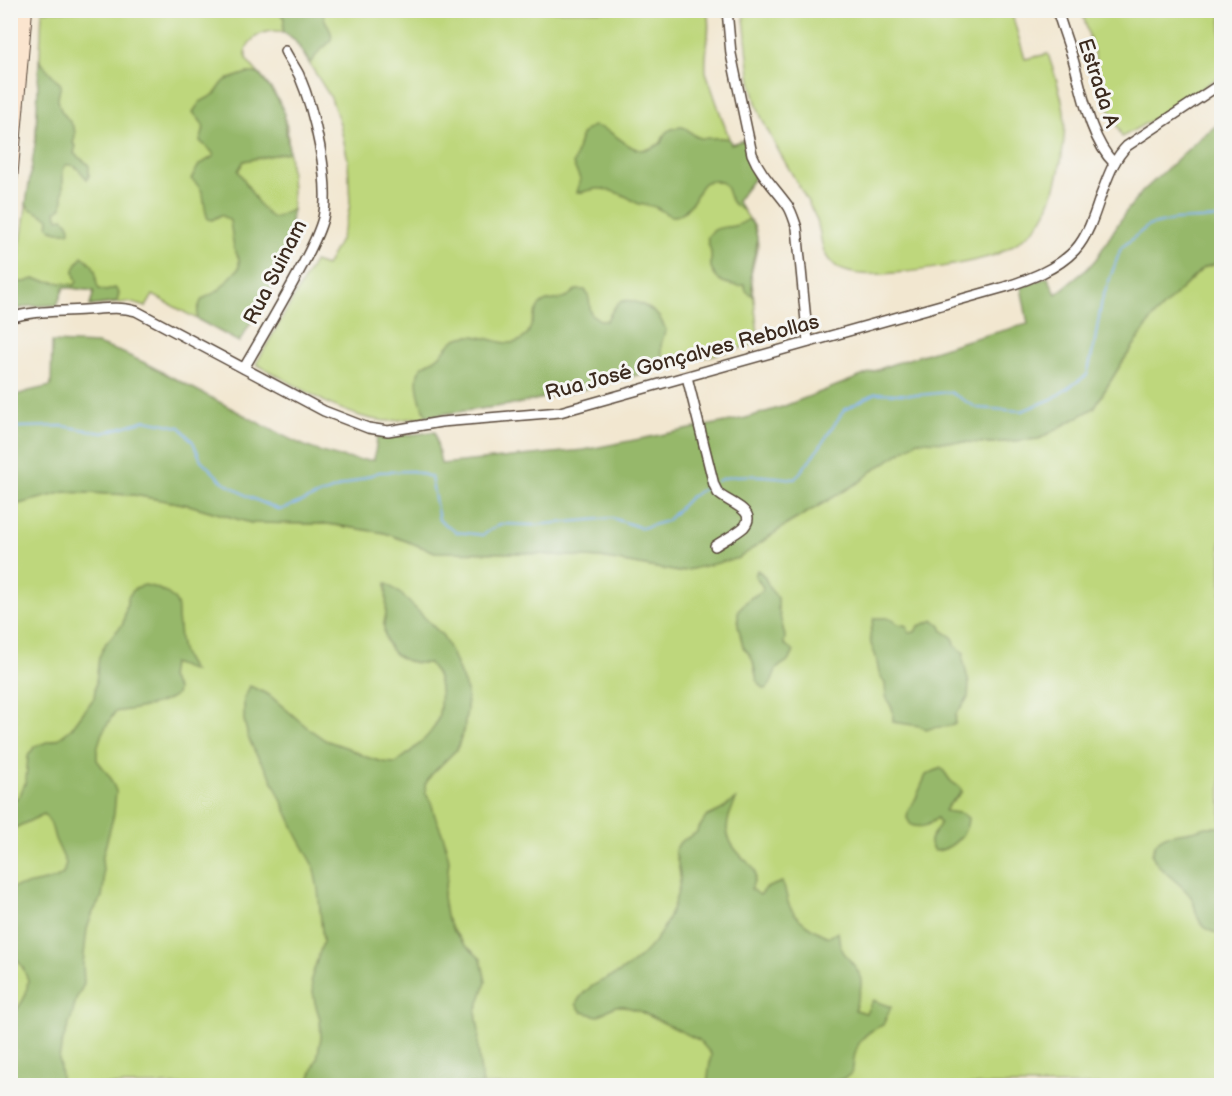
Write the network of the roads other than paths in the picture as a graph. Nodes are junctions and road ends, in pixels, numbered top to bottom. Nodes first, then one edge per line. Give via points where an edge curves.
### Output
1 (25, 10) edge
2 (727, 10) edge
3 (1056, 10) edge
4 (285, 51) dead end
5 (1221, 83) edge
6 (1114, 163) junction
7 (10, 180) edge
8 (10, 318) edge
9 (808, 342) junction
10 (244, 368) junction
11 (687, 377) junction
12 (715, 546) dead end

1 - 7 street
2 - 9 street via 731,54 752,154 787,204 797,228
3 - 6 street, Estrada A via 1092,126
4 - 10 street, Rua Suinam via 303,85 317,135 324,174 323,218 310,250
5 - 6 street, Rua José Gonçalves Rebollas via 1127,146
6 - 9 street, Rua José Gonçalves Rebollas via 1084,237 1075,250 1051,268 1005,287
8 - 10 street, Rua José Gonçalves Rebollas via 128,309
9 - 11 street, Rua José Gonçalves Rebollas
10 - 11 street, Rua José Gonçalves Rebollas via 324,411 380,431 560,412
11 - 12 street via 714,485 748,518 743,527

